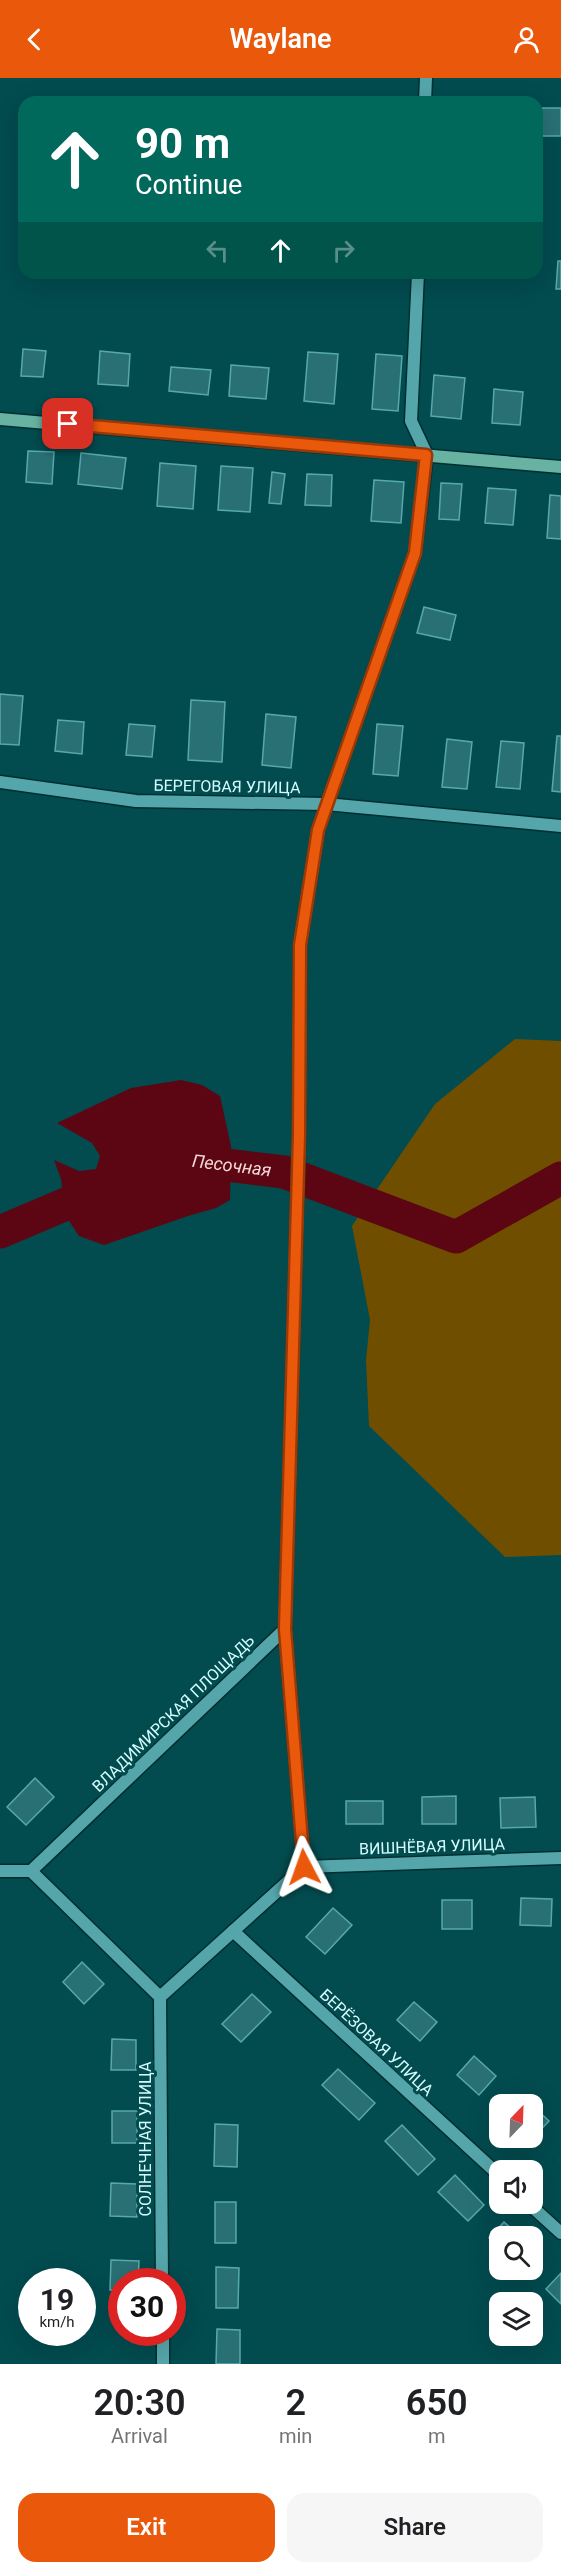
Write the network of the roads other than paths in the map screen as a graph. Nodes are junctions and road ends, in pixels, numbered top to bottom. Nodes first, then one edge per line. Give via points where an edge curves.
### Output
1 (426, 78) edge
2 (425, 96) edge
3 (418, 279) edge
4 (0, 419) edge
5 (426, 455) junction
6 (561, 467) edge
7 (0, 782) edge
8 (326, 804) junction
9 (561, 826) edge
10 (285, 1629) junction
11 (561, 1858) edge
12 (304, 1867) junction
13 (0, 1871) edge
14 (31, 1871) junction
15 (233, 1931) junction
16 (160, 1997) junction
17 (489, 2166) edge
18 (540, 2214) edge
19 (561, 2233) edge
20 (162, 2268) edge
21 (163, 2346) edge
22 (163, 2364) edge

1 - 2 street
3 - 5 street via 411,421
4 - 5 street
5 - 6 street
5 - 8 street via 415,553
7 - 8 street, БЕРЕГОВАЯ УЛИЦА via 136,801
8 - 9 street, БЕРЕГОВАЯ УЛИЦА
8 - 10 street via 318,830 300,945 299,1135
10 - 12 street
10 - 14 street, ВЛАДИМИРСКАЯ ПЛОЩАДЬ
11 - 12 street, ВИШНЁВАЯ УЛИЦА
12 - 15 street
13 - 14 street
14 - 16 street
15 - 16 street
15 - 17 street, БЕРЁЗОВАЯ УЛИЦА
16 - 20 street, СОЛНЕЧНАЯ УЛИЦА
18 - 19 street
21 - 22 street

